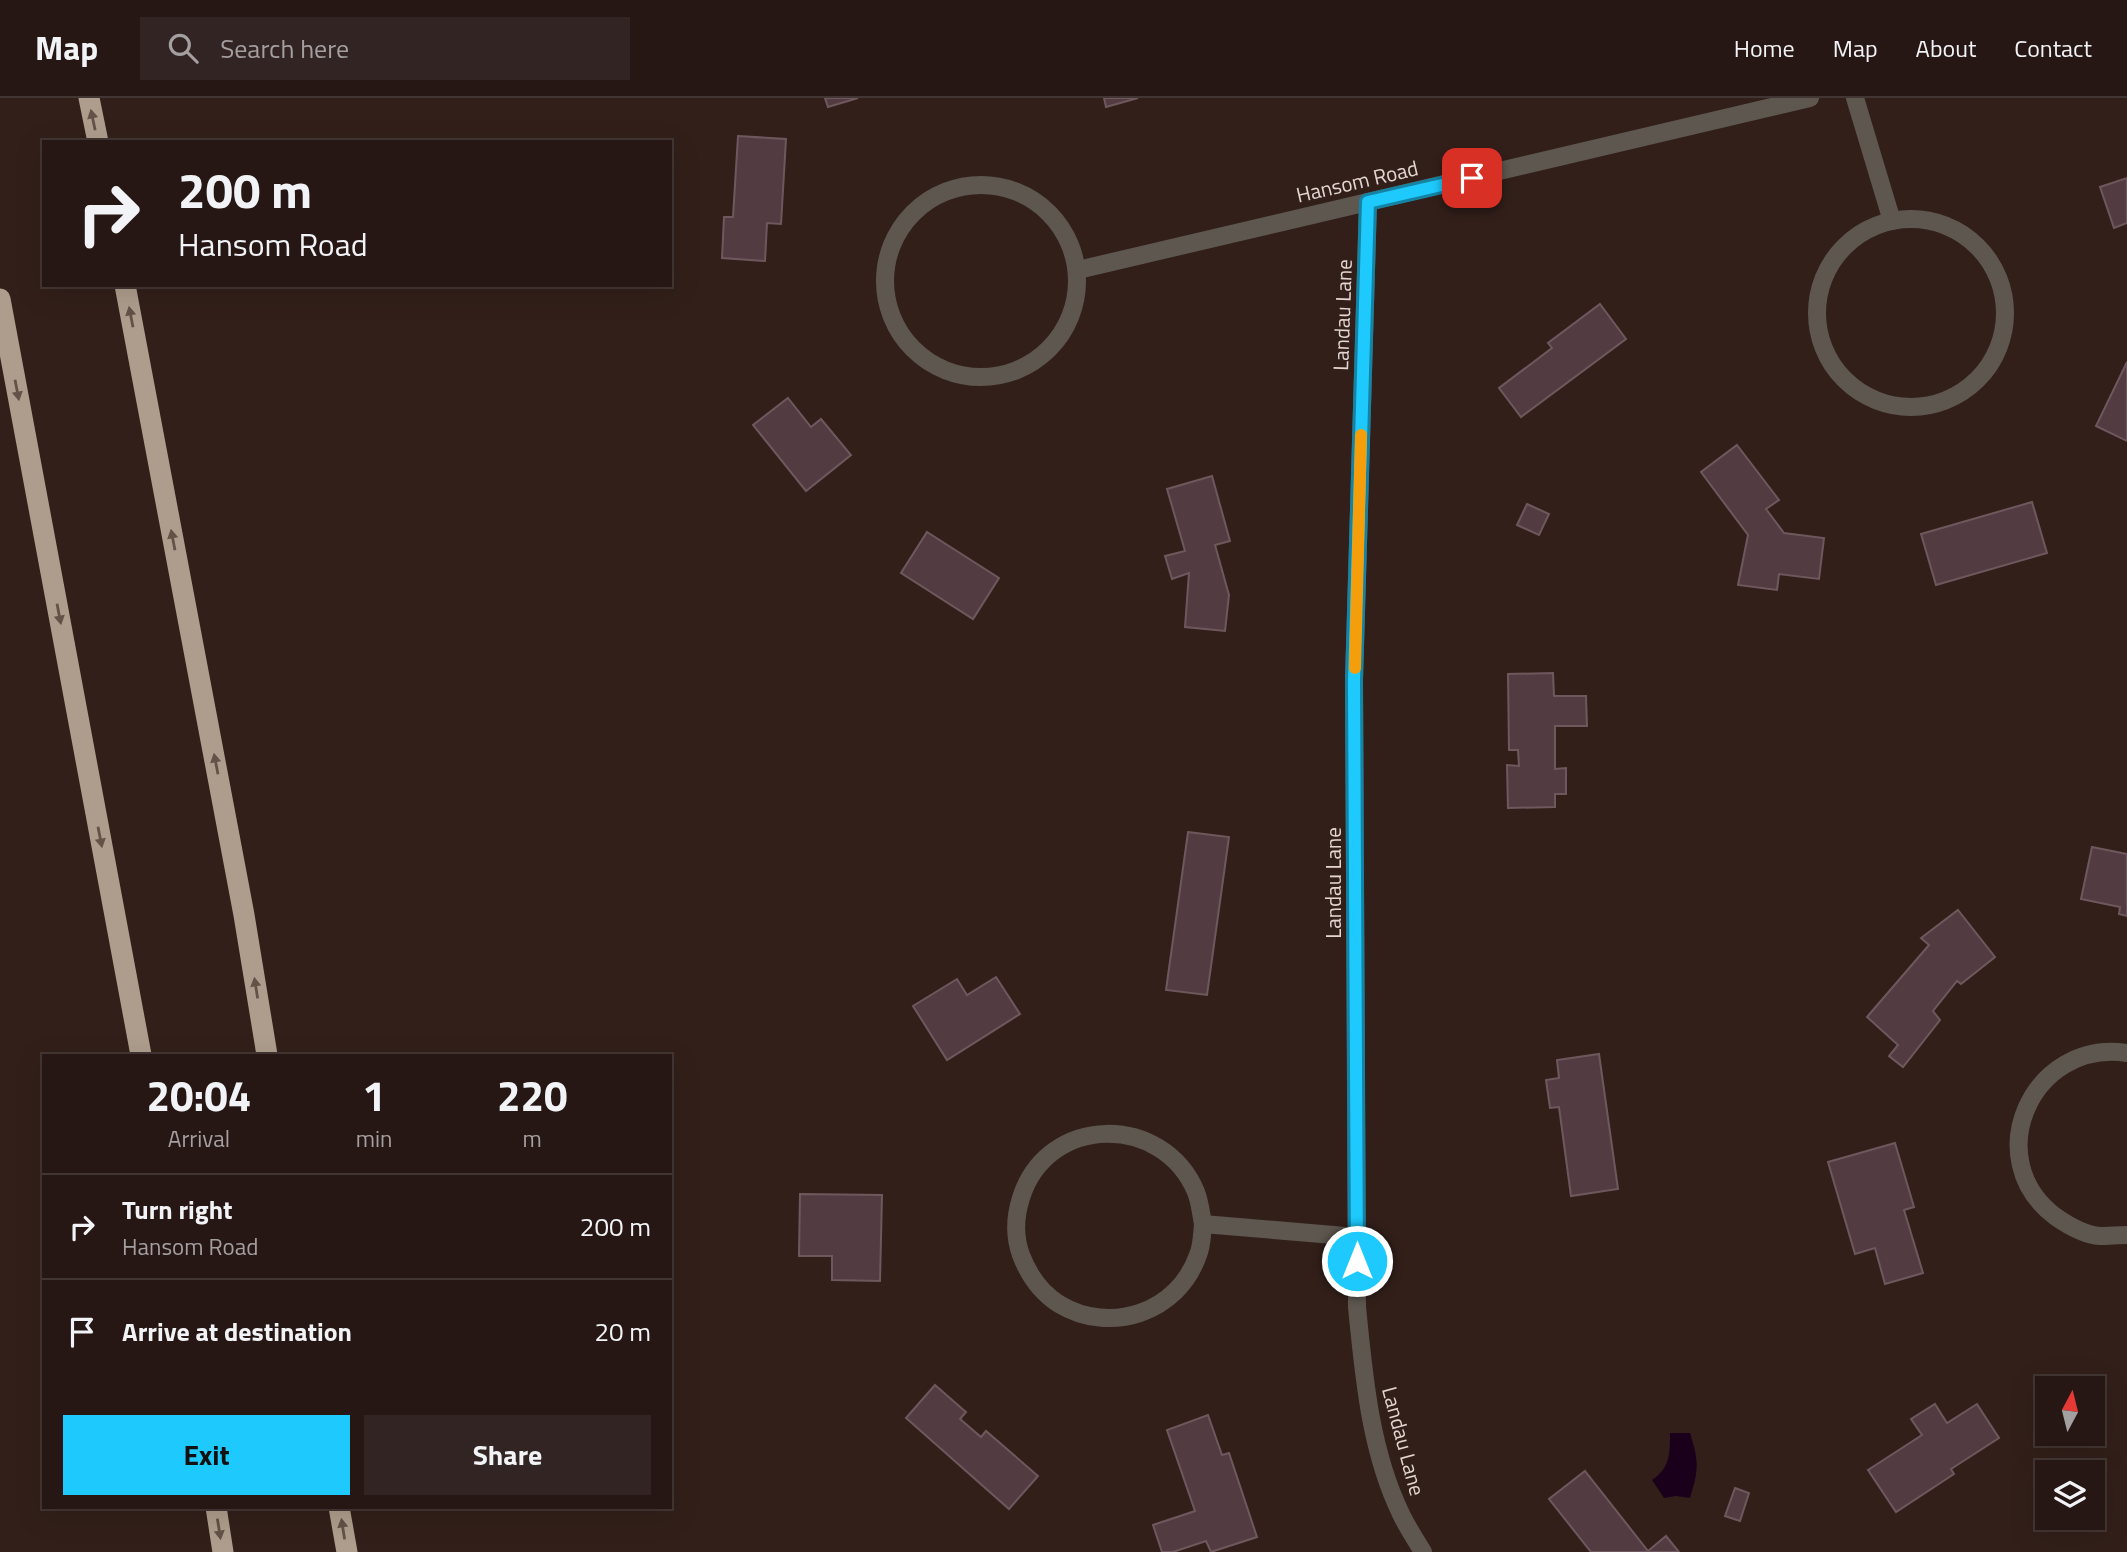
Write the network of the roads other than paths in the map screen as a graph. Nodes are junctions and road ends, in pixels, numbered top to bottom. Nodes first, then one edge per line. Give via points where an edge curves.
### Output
1 (89, 98) edge
2 (1810, 98) edge
3 (1855, 98) edge
4 (98, 140) edge
5 (1368, 202) junction
6 (1892, 221) junction
7 (1077, 270) junction
8 (125, 287) edge
9 (0, 299) edge
10 (2127, 1052) edge
11 (141, 1054) edge
12 (267, 1054) edge
13 (1203, 1224) junction
14 (2127, 1235) edge
15 (1357, 1237) junction
16 (216, 1509) edge
17 (339, 1509) edge
18 (223, 1552) edge
19 (347, 1552) edge
20 (1423, 1552) edge

4 -> 1 highway
2 - 5 street, Hansom Road
3 - 6 street
5 - 7 street, Hansom Road
5 - 15 street, Landau Lane via 1354,680
6 - 6 street via 1922,220 1951,227 1981,251 2004,294 2005,323 1997,352 1981,376 1958,395 1928,406 1895,406 1864,395 1839,374 1822,346 1816,314 1822,282 1837,254 1862,232
7 - 7 street via 1076,302 1065,331 1044,355 1016,371 985,378 953,374 925,360 902,337 888,308 884,276 891,246 908,218 932,198 962,186 994,185 1025,194 1050,213 1069,239
12 -> 8 highway
9 -> 11 highway
10 - 14 street via 2079,1056 2052,1072 2032,1095 2020,1123 2019,1154 2027,1183 2044,1208 2069,1226 2098,1236
13 - 13 street via 1199,1254 1178,1289 1163,1303 1135,1316 1104,1320 1074,1313 1048,1297 1028,1273 1017,1244 1016,1214 1025,1184 1044,1159 1069,1142 1099,1133 1129,1135 1158,1147 1182,1167 1197,1193
13 - 15 street
15 - 20 street, Landau Lane via 1357,1307 1366,1398 1401,1514
16 -> 18 highway
19 -> 17 highway

